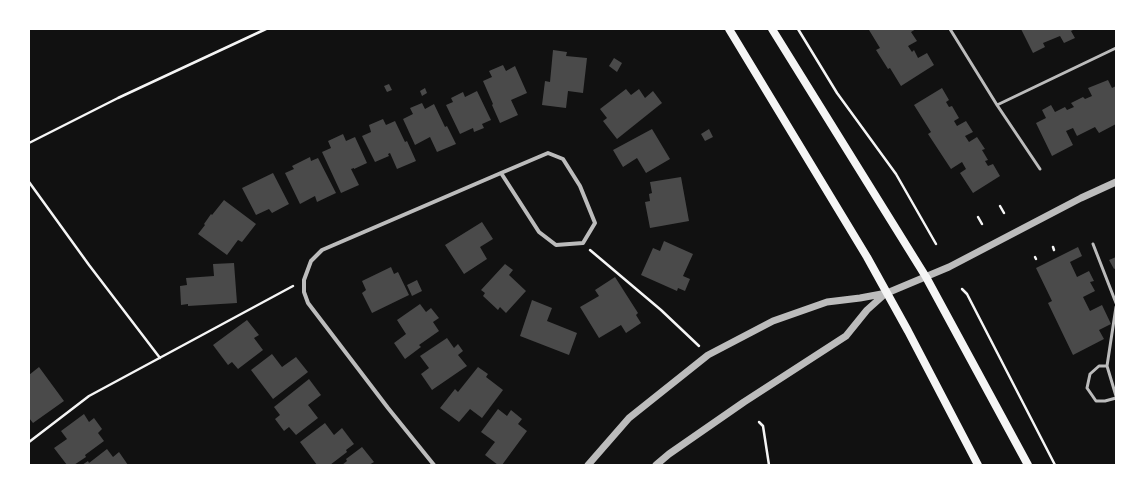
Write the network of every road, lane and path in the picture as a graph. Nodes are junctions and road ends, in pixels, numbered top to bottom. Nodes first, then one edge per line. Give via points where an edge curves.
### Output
1 (266, 29) edge
2 (729, 29) edge
3 (772, 29) edge
4 (798, 29) edge
5 (950, 29) edge
6 (1116, 48) edge
7 (997, 105) junction
8 (29, 143) edge
9 (1040, 169) dead end
10 (501, 173) junction
11 (29, 182) edge
12 (1116, 182) edge
13 (1000, 206) dead end
14 (1004, 213) dead end
15 (978, 217) dead end
16 (982, 224) dead end
17 (583, 243) junction
18 (936, 244) dead end
19 (1093, 244) dead end
20 (926, 277) junction
21 (304, 280) junction
22 (962, 289) dead end
23 (887, 293) junction
24 (1116, 303) edge
25 (1116, 307) edge
26 (708, 355) junction
27 (160, 358) junction
28 (1107, 366) junction
29 (1116, 397) edge
30 (760, 422) dead end
31 (29, 442) edge
32 (434, 465) edge
33 (588, 465) edge
34 (656, 465) edge
35 (769, 465) edge
36 (978, 465) edge
37 (1028, 465) edge
38 (1055, 465) edge

1 - 8 path
2 - 23 main road
3 - 20 main road
4 - 18 path via 837,93 896,174
5 - 7 lane
6 - 7 lane
7 - 9 lane
10 - 17 street via 539,232 556,245
10 - 17 street via 548,153 563,159 580,186 595,223
10 - 21 street via 322,250 310,261
11 - 27 path
12 - 20 street
13 - 14 path
15 - 16 path
17 - 26 path via 661,310
19 - 24 lane
20 - 23 street
20 - 37 main road
21 - 27 path
21 - 32 street via 304,292 308,303
22 - 38 path via 967,294
23 - 26 street via 827,302 773,320
23 - 34 street via 867,310 846,336 744,402
23 - 36 main road
25 - 28 lane
26 - 33 street via 629,418
27 - 31 path via 89,396
28 - 29 lane
28 - 29 lane via 1099,366 1090,374 1087,388 1096,402 1105,402
30 - 35 path via 763,426

